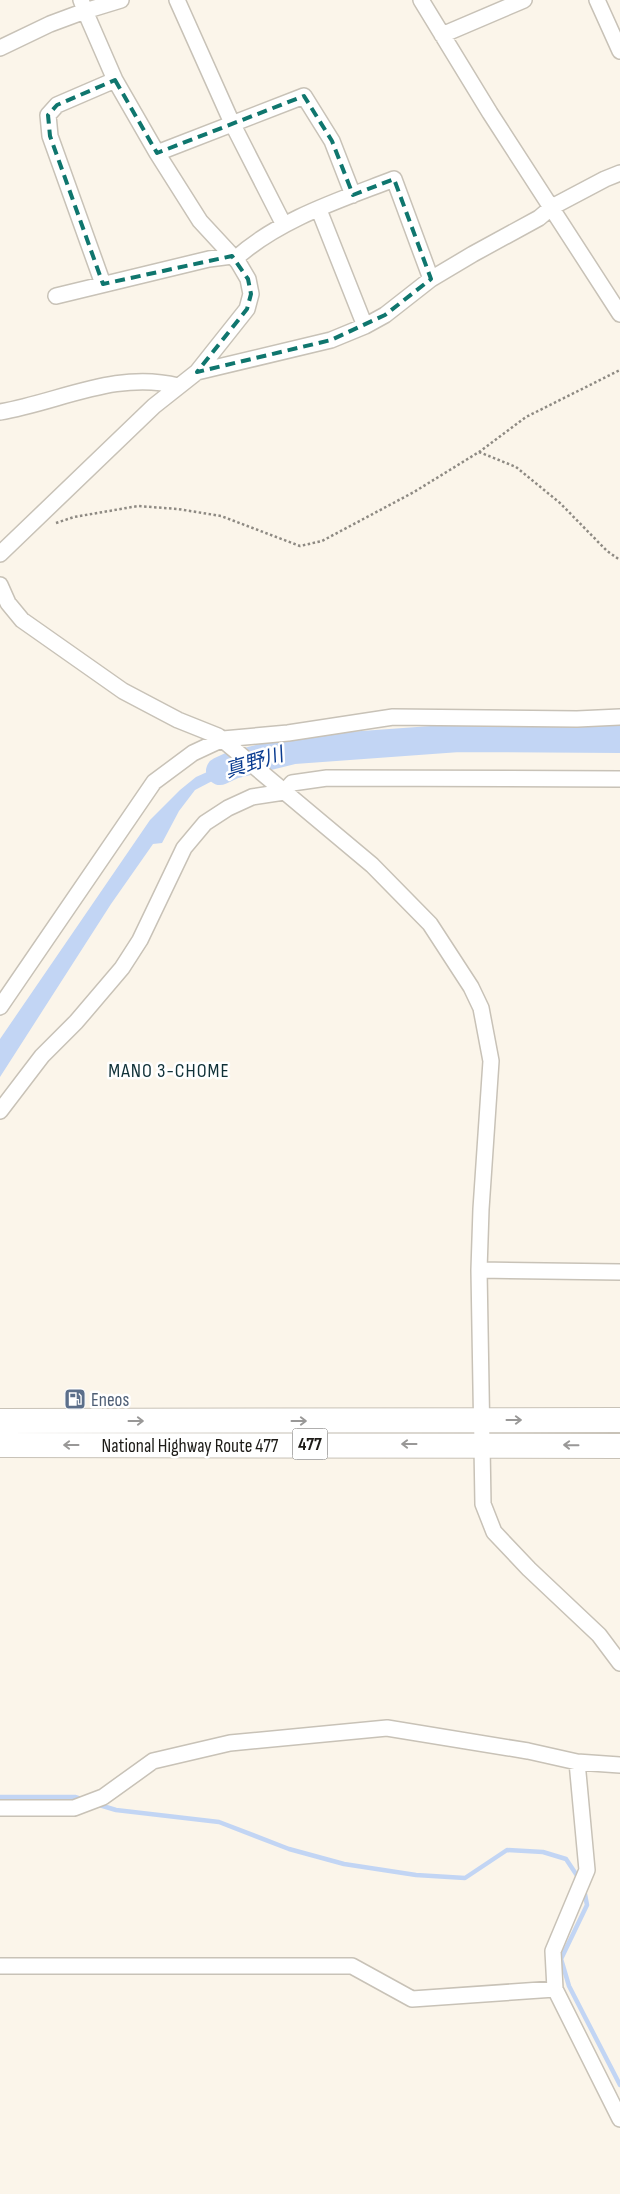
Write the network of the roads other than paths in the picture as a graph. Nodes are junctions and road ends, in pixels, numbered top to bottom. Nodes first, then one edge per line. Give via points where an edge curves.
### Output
1 (121, 0) edge
2 (176, 0) edge
3 (421, 0) edge
4 (524, 0) edge
5 (597, 0) edge
6 (83, 6) edge
7 (442, 35) junction
8 (0, 48) edge
9 (620, 51) edge
10 (115, 80) junction
11 (232, 123) junction
12 (157, 153) junction
13 (620, 173) edge
14 (353, 195) junction
15 (552, 207) junction
16 (319, 210) junction
17 (284, 225) junction
18 (234, 258) junction
19 (431, 279) junction
20 (103, 284) junction
21 (56, 296) dead end
22 (620, 314) edge
23 (365, 326) junction
24 (197, 372) junction
25 (178, 386) junction
26 (0, 412) edge
27 (0, 554) edge
28 (0, 585) edge
29 (620, 718) edge
30 (227, 743) junction
31 (620, 779) edge
32 (279, 788) junction
33 (0, 1007) edge
34 (0, 1111) edge
35 (479, 1270) junction
36 (620, 1272) edge
37 (481, 1420) junction
38 (620, 1420) edge
39 (0, 1421) edge
40 (483, 1444) junction
41 (0, 1445) edge
42 (620, 1446) edge
43 (620, 1663) edge
44 (577, 1762) junction
45 (620, 1765) edge
46 (0, 1808) edge
47 (0, 1966) edge
48 (555, 1989) junction
49 (620, 2119) edge

1 - 6 street
2 - 11 street
3 - 7 street
4 - 7 street
5 - 9 street
6 - 8 street
6 - 10 street
7 - 15 street
10 - 12 street
10 - 20 street via 57,105 48,115 50,136
11 - 12 street
11 - 14 street via 304,96 332,141
11 - 17 street
12 - 18 street via 200,220
13 - 15 street
14 - 16 street
14 - 19 street via 394,179
15 - 19 street via 539,218
15 - 22 street
16 - 17 street
16 - 23 street
17 - 18 street
18 - 20 street via 209,259
18 - 24 street via 248,279 251,294 248,309
19 - 23 street
20 - 21 street
23 - 24 street via 331,340
24 - 25 street
25 - 26 street via 160,382 92,387
25 - 27 street
28 - 30 street via 8,603 22,620 123,691
29 - 30 street via 393,717
30 - 32 street
30 - 33 street via 193,753 154,782
31 - 32 street via 327,778
32 - 34 street via 228,808 205,823 184,848 140,940 122,968 42,1056
32 - 35 street via 372,865 430,924 481,1008 491,1061
35 - 36 street
35 - 37 street
37 -> 38 highway, National Highway Route 477 / 477
39 -> 37 highway, National Highway Route 477 / 477
37 - 40 street
40 -> 41 highway, National Highway Route 477 / 477
42 -> 40 highway, National Highway Route 477 / 477
40 - 43 street via 484,1504 494,1532 528,1569 599,1635
44 - 45 street
44 - 46 street via 386,1728 230,1743 154,1761 103,1797 74,1808
44 - 48 street via 587,1870 553,1951
47 - 48 street via 352,1966 412,1999
48 - 49 street

